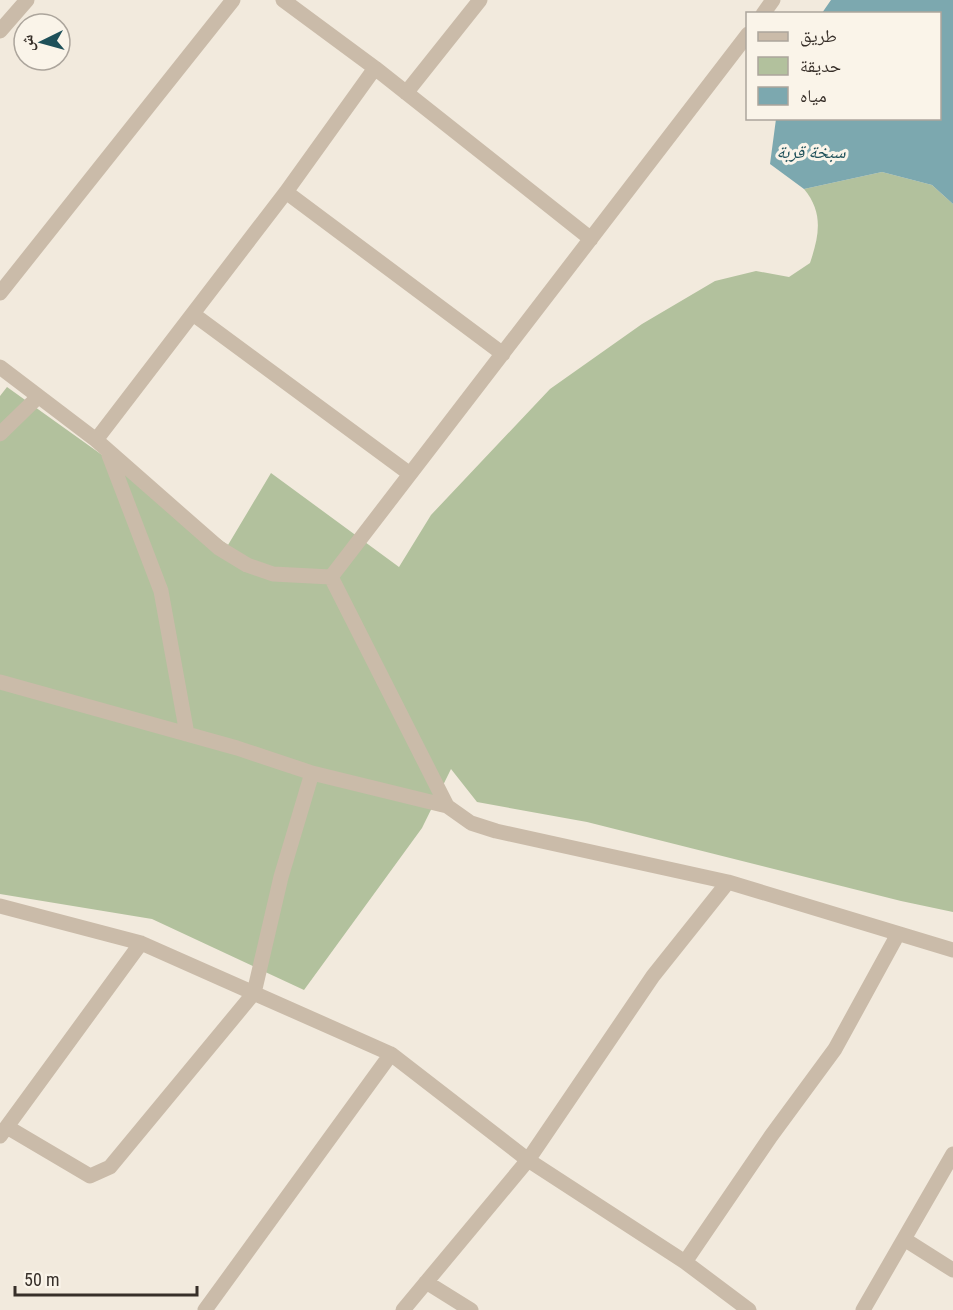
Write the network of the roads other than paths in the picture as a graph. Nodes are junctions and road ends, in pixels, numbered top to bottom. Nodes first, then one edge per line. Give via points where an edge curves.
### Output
1 (27, 0) edge
2 (233, 0) edge
3 (283, 0) edge
4 (480, 0) edge
5 (0, 31) edge
6 (746, 35) edge
7 (375, 68) junction
8 (406, 93) junction
9 (286, 192) junction
10 (591, 239) junction
11 (0, 293) edge
12 (193, 314) junction
13 (503, 354) junction
14 (0, 367) edge
15 (38, 397) junction
16 (0, 434) edge
17 (96, 440) junction
18 (108, 451) junction
19 (410, 474) junction
20 (331, 577) junction
21 (0, 682) edge
22 (187, 734) junction
23 (312, 773) junction
24 (447, 806) junction
25 (728, 882) junction
26 (0, 906) edge
27 (898, 934) junction
28 (141, 943) junction
29 (953, 950) edge
30 (254, 993) junction
31 (392, 1054) junction
32 (3, 1131) edge
33 (953, 1154) edge
34 (528, 1160) junction
35 (904, 1239) junction
36 (685, 1262) junction
37 (953, 1270) edge
38 (426, 1282) junction
39 (206, 1310) edge
40 (404, 1310) edge
41 (471, 1310) edge
42 (749, 1310) edge
43 (863, 1310) edge

1 - 5 street
2 - 11 street
3 - 7 street
4 - 8 street
6 - 10 street
7 - 8 street
7 - 9 street
8 - 10 street
9 - 12 street
9 - 13 street
10 - 13 street
12 - 17 street
12 - 19 street
13 - 19 street
14 - 15 street
15 - 16 street
15 - 17 street
17 - 18 street
18 - 20 street via 219,548 247,565 273,574
18 - 22 street via 161,591
19 - 20 street
20 - 24 street
21 - 22 street
22 - 23 street
23 - 24 street
23 - 30 street via 280,876
24 - 25 street via 471,823 496,831
25 - 27 street
25 - 34 street via 653,976
26 - 28 street
27 - 29 street
27 - 36 street via 835,1049
28 - 30 street
28 - 32 street
30 - 31 street
30 - 32 street via 110,1167 99,1174 81,1172
31 - 34 street
31 - 39 street
33 - 35 street
34 - 36 street
34 - 38 street
35 - 37 street
35 - 43 street
36 - 42 street
38 - 40 street
38 - 41 street

